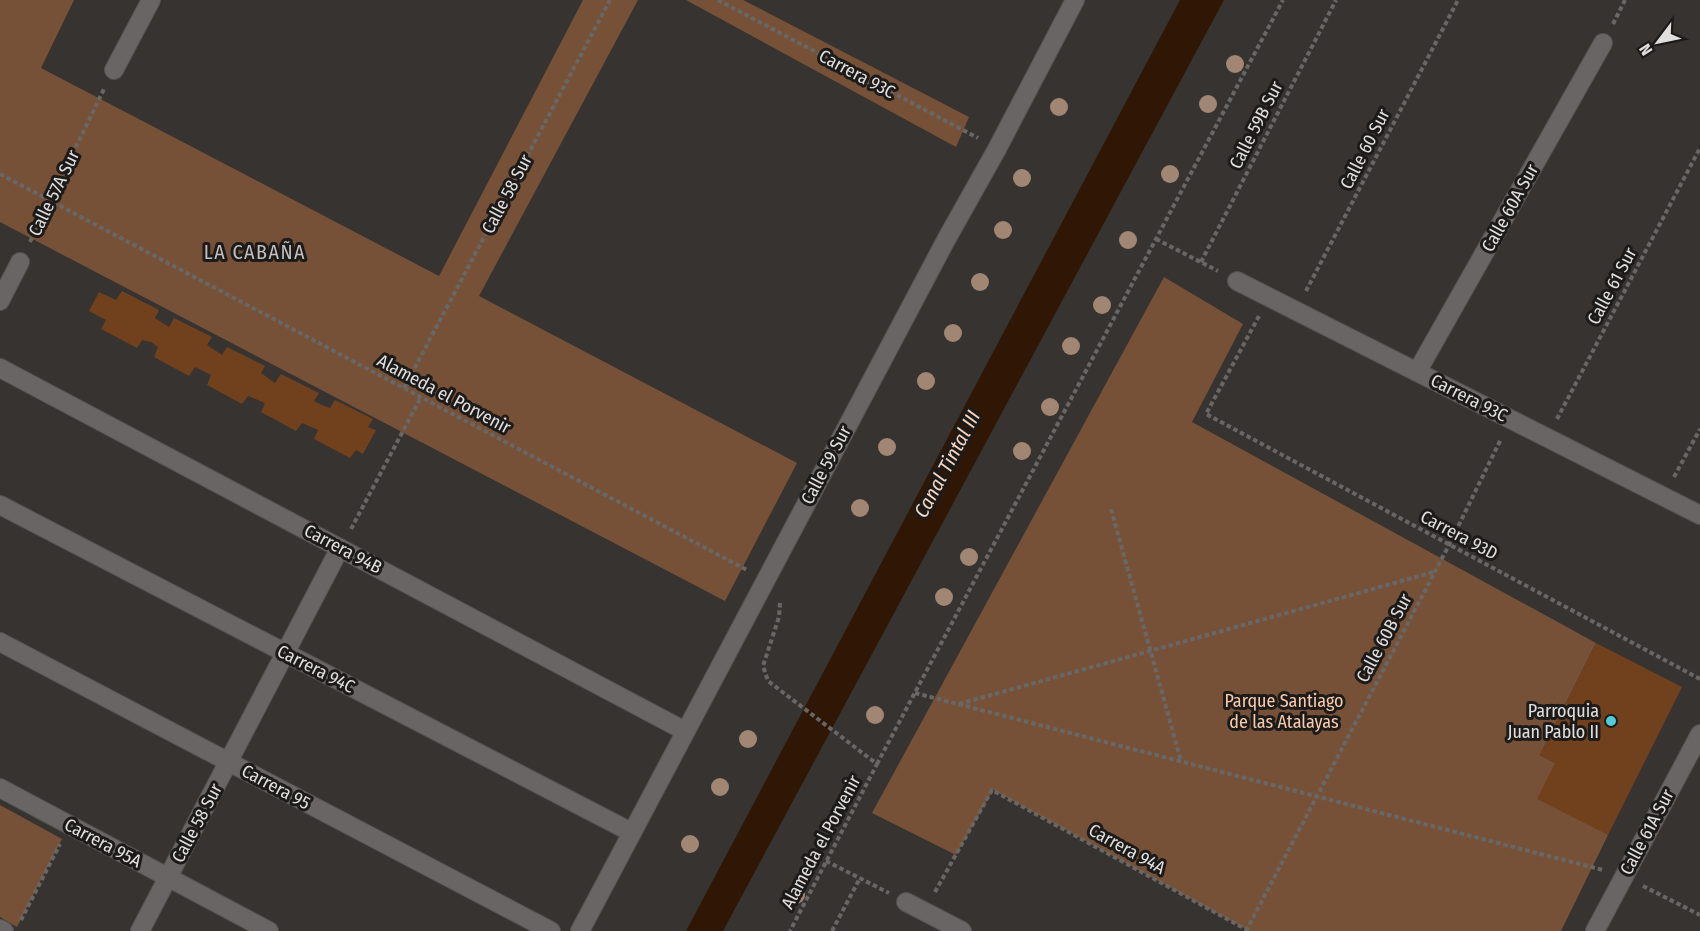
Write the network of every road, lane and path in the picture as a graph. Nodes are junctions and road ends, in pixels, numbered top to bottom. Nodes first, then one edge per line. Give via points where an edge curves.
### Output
1 (151, 0) edge
2 (610, 0) edge
3 (718, 0) edge
4 (1075, 0) edge
5 (1283, 0) edge
6 (1336, 0) edge
7 (1458, 0) edge
8 (1604, 43) dead end
9 (110, 77) joint
10 (1700, 148) edge
11 (997, 149) junction
12 (0, 174) edge
13 (50, 201) junction
14 (1156, 239) junction
15 (21, 262) joint
16 (1201, 262) junction
17 (1237, 281) joint
18 (1270, 297) junction
19 (0, 301) edge
20 (1296, 310) junction
21 (0, 368) edge
22 (1418, 372) junction
23 (404, 388) junction
24 (421, 397) junction
25 (1511, 419) junction
26 (1700, 429) edge
27 (1547, 438) junction
28 (1664, 497) junction
29 (0, 505) edge
30 (1111, 509) dead end
31 (1700, 515) edge
32 (1449, 544) junction
33 (340, 548) junction
34 (1434, 572) junction
35 (764, 583) junction
36 (0, 642) edge
37 (1151, 651) junction
38 (285, 653) junction
39 (1700, 679) edge
40 (915, 693) junction
41 (958, 704) junction
42 (685, 731) junction
43 (1700, 734) edge
44 (1181, 761) junction
45 (228, 762) junction
46 (877, 764) junction
47 (0, 788) edge
48 (1316, 795) junction
49 (69, 825) junction
50 (631, 832) junction
51 (826, 861) junction
52 (1624, 876) junction
53 (168, 878) junction
54 (860, 878) junction
55 (906, 902) joint
56 (924, 912) junction
57 (1700, 915) edge
58 (7, 929) edge
59 (140, 931) edge
60 (269, 931) edge
61 (551, 931) edge
62 (580, 931) edge
63 (790, 931) edge
64 (832, 931) edge
65 (962, 931) edge
66 (1247, 931) edge
67 (1595, 931) edge

1 - 9 street
2 - 23 path, Calle 58 Sur
3 - 11 path, Carrera 93C
4 - 11 street, Calle 59 Sur
5 - 14 path
6 - 16 path, Calle 59B Sur
7 - 20 path, Calle 60 Sur
8 - 22 street, Calle 60A Sur
9 - 13 path, Calle 57A Sur
10 - 27 path, Calle 61 Sur
11 - 35 street, Calle 59 Sur
12 - 13 path, Alameda el Porvenir
13 - 15 path, Calle 57A Sur
13 - 23 path, Alameda el Porvenir
14 - 16 path
14 - 40 path
15 - 19 street
16 - 17 path
17 - 18 street, Carrera 93C
18 - 20 street, Carrera 93C
18 - 32 path, Carrera 93D via 1206,414
20 - 22 street, Carrera 93C
21 - 33 street, Carrera 94B
22 - 25 street, Carrera 93C
23 - 24 path, Alameda el Porvenir
24 - 33 path
24 - 35 path, Alameda el Porvenir via 743,567
25 - 27 street, Carrera 93C
25 - 32 path, Calle 60B Sur
26 - 28 path
27 - 28 street, Carrera 93C
28 - 31 street, Carrera 93C
29 - 38 street, Carrera 94C
30 - 37 path
32 - 34 path, Calle 60B Sur
32 - 39 path, Carrera 93D
33 - 38 street, Calle 58 Sur
33 - 42 street, Carrera 94B
34 - 37 path
34 - 48 path, Calle 60B Sur
35 - 42 street, Calle 59 Sur
35 - 46 path, Alameda el Porvenir via 780,596 779,617 763,666 768,681
36 - 45 street, Carrera 95
37 - 41 path
37 - 44 path
38 - 45 street, Calle 58 Sur
38 - 50 street, Carrera 94C
40 - 41 path
40 - 46 path
41 - 44 path
42 - 50 street, Calle 59 Sur
43 - 52 street, Calle 61A Sur
44 - 48 path
45 - 53 street, Calle 58 Sur
45 - 61 street, Carrera 95
46 - 51 path, Alameda el Porvenir
47 - 49 street, Carrera 95A
48 - 52 path
48 - 66 path, Calle 60B Sur
49 - 53 street, Carrera 95A
49 - 58 path
50 - 62 street, Calle 59 Sur
51 - 54 path
51 - 63 path, Alameda el Porvenir
52 - 57 path
52 - 67 street, Calle 61A Sur
53 - 59 street, Calle 58 Sur
53 - 60 street, Carrera 95A
54 - 55 path
54 - 64 path
55 - 56 street
56 - 65 street
56 - 66 path, Carrera 94A via 992,790

